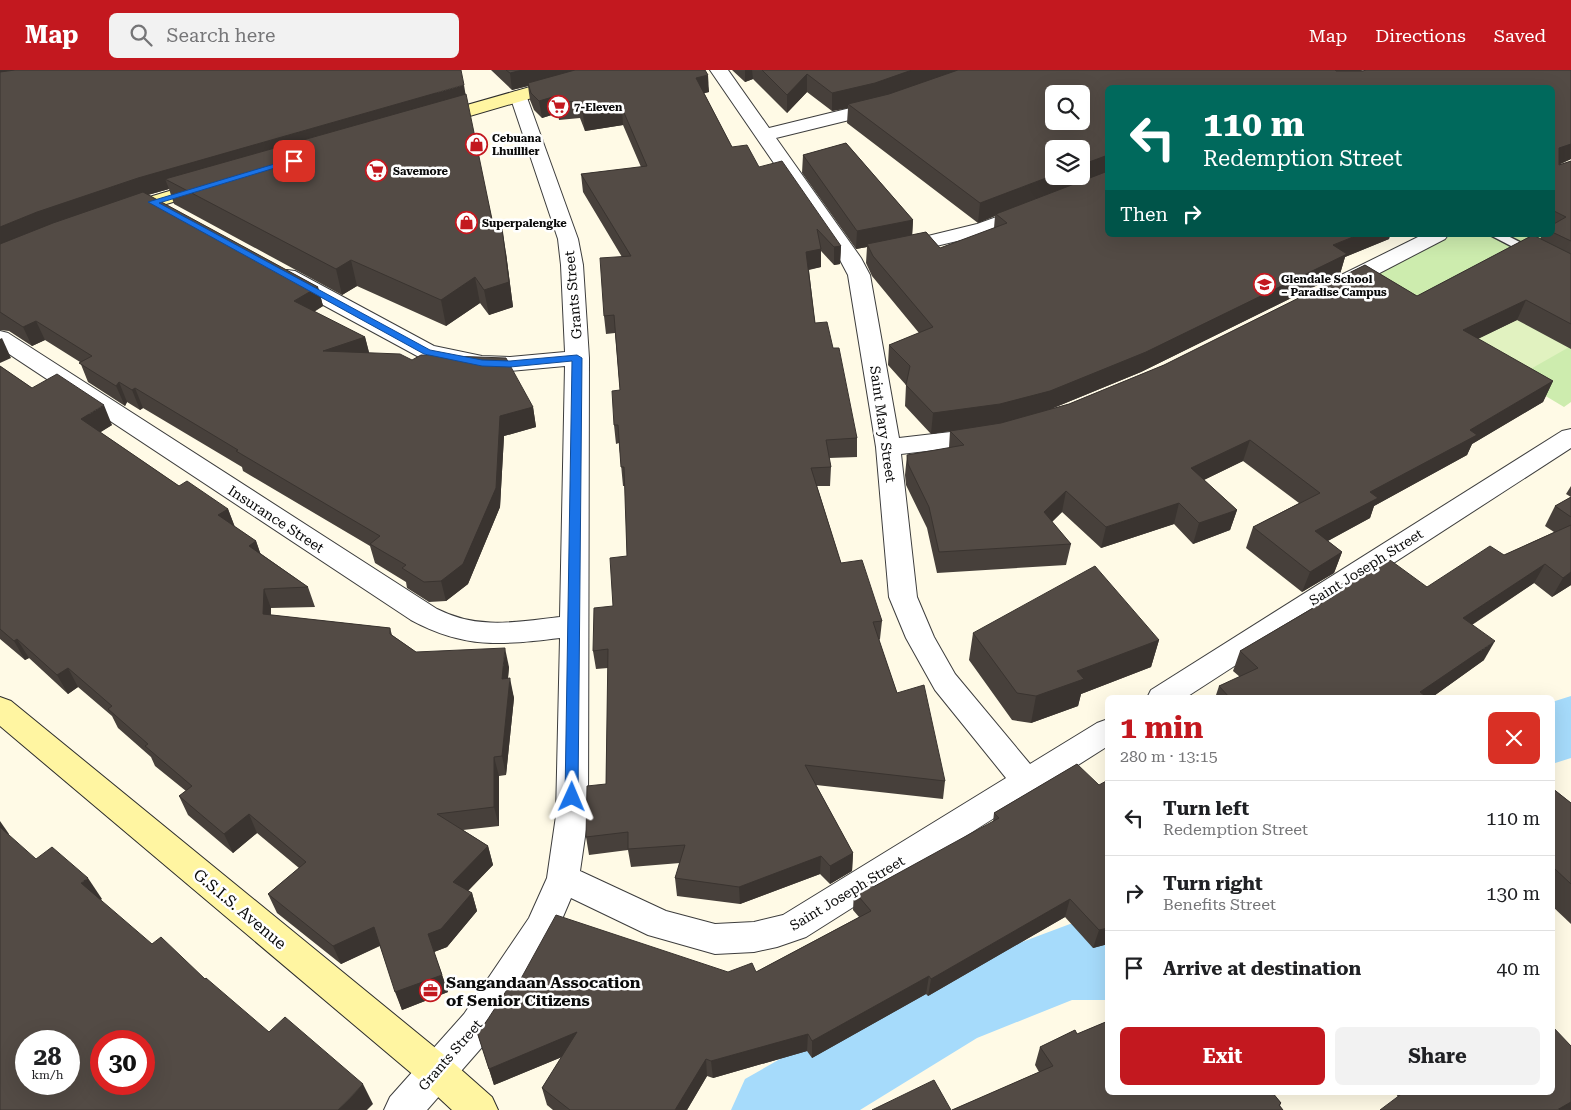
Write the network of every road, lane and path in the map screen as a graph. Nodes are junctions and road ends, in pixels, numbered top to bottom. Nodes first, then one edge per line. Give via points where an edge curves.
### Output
1 (608, 70) edge
2 (719, 70) edge
3 (519, 96) junction
4 (899, 101) edge
5 (416, 126) edge
6 (765, 135) junction
7 (227, 180) edge
8 (152, 202) junction
9 (1046, 205) edge
10 (178, 216) edge
11 (102, 218) edge
12 (1434, 237) edge
13 (1500, 237) edge
14 (865, 255) junction
15 (272, 268) edge
16 (1571, 273) edge
17 (1320, 295) edge
18 (0, 338) edge
19 (577, 358) junction
20 (1008, 431) edge
21 (1571, 437) edge
22 (888, 447) junction
23 (574, 626) junction
24 (1166, 695) edge
25 (0, 709) edge
26 (1105, 734) edge
27 (1027, 782) junction
28 (564, 878) junction
29 (436, 1071) junction
30 (403, 1110) edge
31 (479, 1110) edge

1 - 3 street
2 - 6 street, Saint Mary Street
3 - 5 street
3 - 19 street, Grants Street via 568,239
4 - 6 street
6 - 14 street, Saint Mary Street
7 - 8 street
8 - 10 street
8 - 11 street
9 - 14 street via 984,229
12 - 17 street
13 - 16 lane
14 - 22 street, Saint Mary Street via 859,275
15 - 19 street via 427,352 482,363
18 - 23 street, Insurance Street via 420,613 446,626 469,632 500,634
19 - 23 street, Grants Street
20 - 22 street via 938,443
21 - 24 street, Saint Joseph Street
22 - 27 street, Saint Mary Street via 903,597 920,638 946,682
23 - 28 street, Grants Street via 572,816
25 - 29 street, G.S.I.S. Avenue
26 - 27 street, Saint Joseph Street
27 - 28 street, Saint Joseph Street via 794,926 754,937 715,939 660,924
28 - 29 street, Grants Street via 542,926 512,974 477,1026
29 - 30 street, Grants Street
29 - 31 street, G.S.I.S. Avenue

